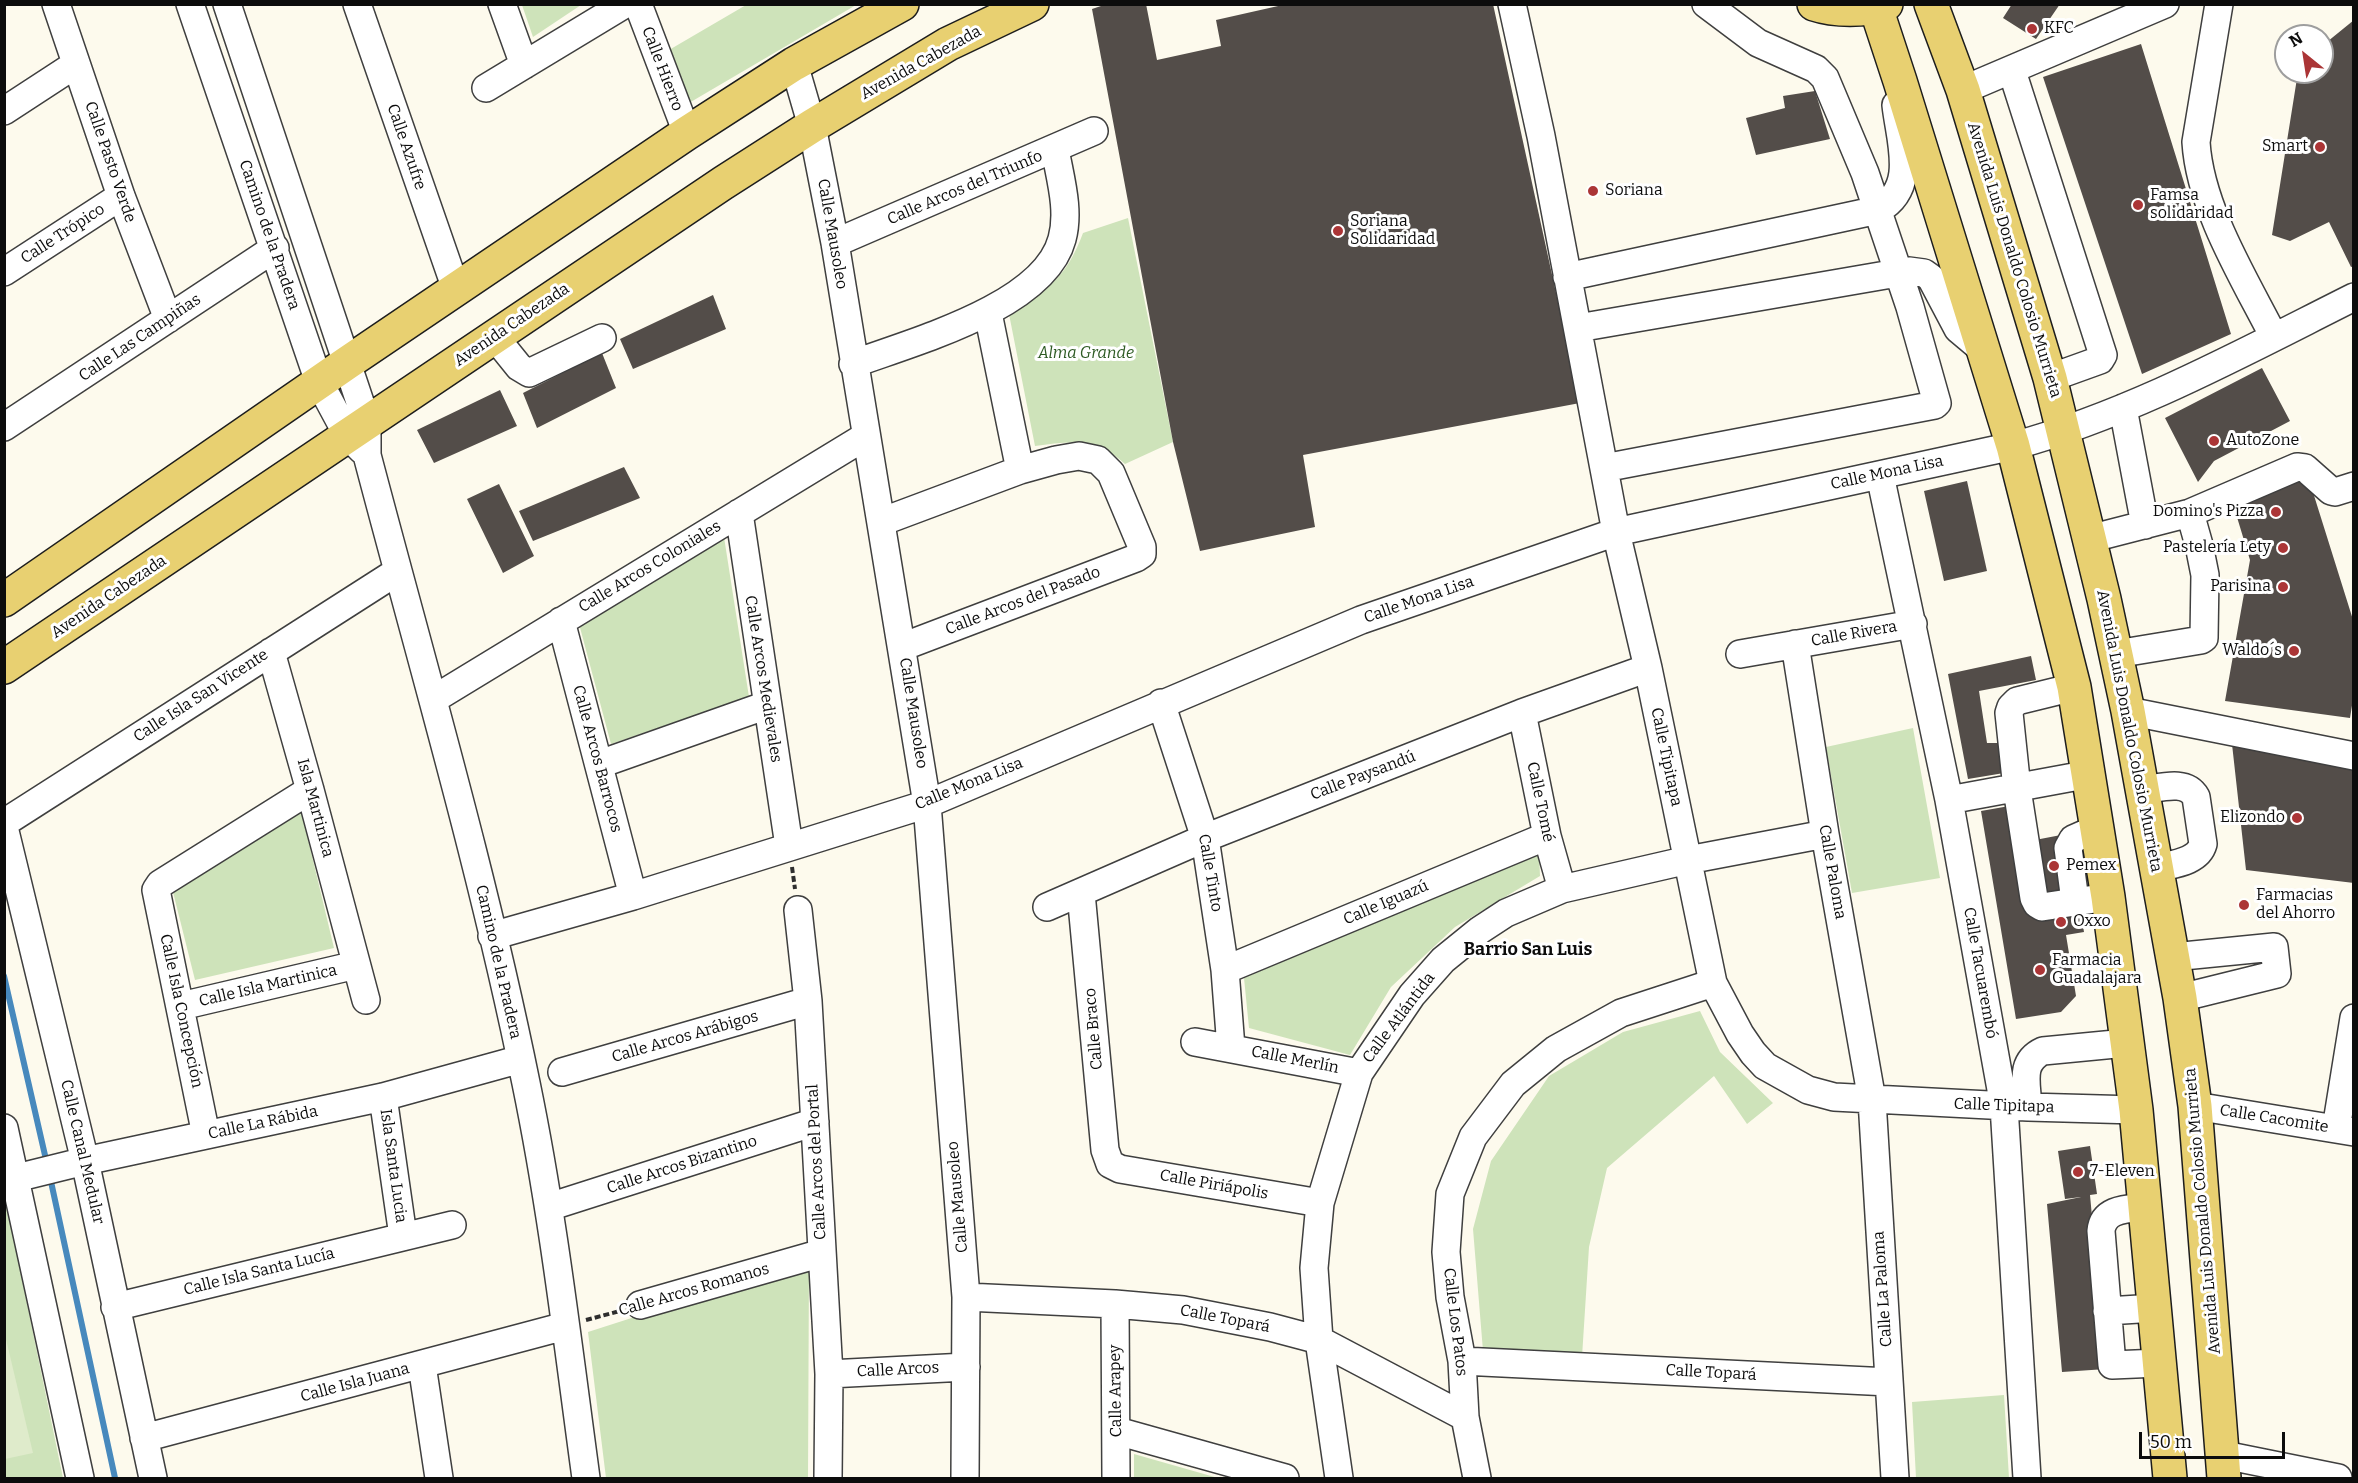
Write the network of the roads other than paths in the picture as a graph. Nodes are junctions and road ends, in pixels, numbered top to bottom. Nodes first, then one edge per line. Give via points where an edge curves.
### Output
1 (56, 4) edge
2 (190, 4) edge
3 (227, 4) edge
4 (357, 4) edge
5 (502, 4) edge
6 (625, 4) edge
7 (638, 4) edge
8 (902, 4) edge
9 (1032, 4) edge
10 (1512, 4) edge
11 (1706, 4) edge
12 (1814, 4) edge
13 (1930, 4) edge
14 (2165, 4) edge
15 (2219, 4) edge
16 (1881, 6) edge
17 (2128, 12) edge
18 (76, 64) junction
19 (794, 64) junction
20 (524, 65) junction
21 (2012, 70) junction
22 (1900, 81) junction
23 (486, 88) dead end
24 (1963, 90) junction
25 (4, 111) edge
26 (812, 126) junction
27 (1094, 131) dead end
28 (687, 133) junction
29 (1055, 149) junction
30 (121, 196) junction
31 (1878, 210) junction
32 (835, 243) junction
33 (275, 249) junction
34 (1899, 271) junction
35 (4, 272) edge
36 (1567, 277) junction
37 (456, 289) junction
38 (2354, 297) edge
39 (988, 313) junction
40 (168, 319) junction
41 (1578, 328) junction
42 (494, 336) junction
43 (2274, 337) junction
44 (602, 338) dead end
45 (1983, 350) junction
46 (347, 363) junction
47 (853, 364) junction
48 (2050, 378) junction
49 (320, 382) junction
50 (2123, 408) junction
51 (4, 427) edge
52 (2064, 432) junction
53 (866, 436) junction
54 (361, 438) junction
55 (2013, 446) junction
56 (1604, 468) junction
57 (1020, 470) junction
58 (1880, 475) junction
59 (2354, 486) edge
60 (739, 513) junction
61 (2190, 513) junction
62 (881, 522) junction
63 (2145, 525) junction
64 (1616, 532) junction
65 (2089, 539) junction
66 (398, 571) junction
67 (4, 600) edge
68 (561, 621) junction
69 (1913, 624) junction
70 (1795, 644) junction
71 (902, 647) junction
72 (271, 652) junction
73 (1740, 654) dead end
74 (2116, 654) junction
75 (4, 667) edge
76 (1648, 668) junction
77 (2074, 687) junction
78 (434, 699) junction
79 (1161, 703) junction
80 (767, 705) junction
81 (2128, 711) junction
82 (1522, 713) junction
83 (2354, 756) edge
84 (600, 764) junction
85 (2090, 774) junction
86 (2017, 789) junction
87 (310, 790) junction
88 (2142, 790) junction
89 (1949, 800) junction
90 (927, 804) junction
91 (4, 823) edge
92 (4, 828) edge
93 (2098, 828) junction
94 (1825, 834) junction
95 (1547, 836) junction
96 (1205, 838) junction
97 (789, 846) junction
98 (1688, 860) junction
99 (2157, 868) junction
100 (1562, 890) junction
101 (1082, 892) junction
102 (633, 896) junction
103 (2109, 897) junction
104 (2075, 902) junction
105 (1047, 907) dead end
106 (798, 910) road end
107 (492, 936) junction
108 (2173, 957) junction
109 (356, 965) junction
110 (1226, 970) junction
111 (1713, 983) junction
112 (2180, 998) junction
113 (366, 1000) dead end
114 (808, 1001) junction
115 (181, 1006) junction
116 (2354, 1018) edge
117 (1195, 1042) dead end
118 (2126, 1044) junction
119 (1231, 1048) junction
120 (521, 1059) junction
121 (562, 1072) dead end
122 (1359, 1072) junction
123 (383, 1097) junction
124 (1872, 1100) junction
125 (2195, 1106) junction
126 (2016, 1107) junction
127 (2136, 1110) junction
128 (815, 1122) junction
129 (4, 1128) edge
130 (2344, 1131) edge
131 (206, 1135) junction
132 (77, 1163) junction
133 (1110, 1164) joint
134 (18, 1178) edge
135 (1320, 1203) junction
136 (549, 1207) junction
137 (2146, 1207) junction
138 (452, 1225) dead end
139 (403, 1236) junction
140 (822, 1253) junction
141 (966, 1297) junction
142 (1115, 1304) junction
143 (640, 1305) road end
144 (115, 1307) junction
145 (2155, 1308) junction
146 (2107, 1311) junction
147 (565, 1326) junction
148 (1319, 1340) junction
149 (1462, 1361) junction
150 (2159, 1363) junction
151 (422, 1365) junction
152 (966, 1367) junction
153 (829, 1374) junction
154 (1889, 1382) junction
155 (1465, 1417) junction
156 (1117, 1431) junction
157 (144, 1438) junction
158 (2224, 1467) edge
159 (80, 1479) edge
160 (153, 1479) edge
161 (440, 1479) edge
162 (586, 1479) edge
163 (828, 1479) edge
164 (965, 1479) edge
165 (1116, 1479) edge
166 (1285, 1479) edge
167 (1339, 1479) edge
168 (1477, 1479) edge
169 (1896, 1479) edge
170 (2028, 1479) edge
171 (2170, 1479) edge
172 (2338, 1479) edge

1 - 18 street, Calle Pasto Verde
2 - 33 street, Camino de la Pradera
3 - 46 street, Camino de la Pradera
4 - 37 street, Calle Azufre
5 - 20 street
6 - 20 street
7 - 28 street, Calle Hierro
8 - 19 main road
9 - 26 main road, Avenida Cabezada via 948,44
10 - 36 street, Calle Tipitapa
11 - 31 street via 1758,43 1816,69 1825,78
12 - 16 main road via 1826,8
13 - 24 main road, Avenida Luis Donaldo Colosio Murrieta
14 - 17 street
15 - 43 street via 2196,142 2197,162 2213,213
16 - 22 main road
17 - 21 street
18 - 25 street
18 - 30 street, Calle Pasto Verde
19 - 26 street, Calle Mausoleo
19 - 28 main road
20 - 23 street
21 - 24 street
21 - 48 street via 2103,355 2100,360
22 - 31 street via 1896,107 1903,171 1896,196
22 - 45 main road
24 - 48 main road, Avenida Luis Donaldo Colosio Murrieta
26 - 32 street, Calle Mausoleo
26 - 42 main road, Avenida Cabezada
27 - 29 street, Calle Arcos del Triunfo
28 - 37 main road
29 - 32 street, Calle Arcos del Triunfo
29 - 39 street via 1065,218 1063,239 1056,255 1034,281
30 - 35 street, Calle Trópico
30 - 40 street, Calle Pasto Verde
31 - 34 street
31 - 36 street
32 - 47 street, Calle Mausoleo
33 - 40 street, Calle Las Campiñas
33 - 49 street, Camino de la Pradera
34 - 41 street
34 - 45 street via 1929,275 1958,329
34 - 56 street via 1937,404
36 - 41 street, Calle Tipitapa
37 - 46 main road
38 - 43 street, Calle Mona Lisa
39 - 47 street
39 - 57 street
40 - 51 street, Calle Las Campiñas
41 - 56 street, Calle Tipitapa
42 - 44 street via 519,367 529,373
42 - 54 main road, Avenida Cabezada
43 - 50 street, Calle Mona Lisa
45 - 55 main road
46 - 49 main road
46 - 54 street, Camino de la Pradera
47 - 53 street, Calle Mausoleo
48 - 52 main road, Avenida Luis Donaldo Colosio Murrieta
49 - 54 street, Camino de la Pradera
49 - 67 main road
50 - 52 street, Calle Mona Lisa
50 - 63 street
52 - 55 street, Calle Mona Lisa
52 - 65 main road, Avenida Luis Donaldo Colosio Murrieta
53 - 60 street, Calle Arcos Coloniales
53 - 62 street, Calle Mausoleo
54 - 66 street, Camino de la Pradera
54 - 75 main road, Avenida Cabezada
55 - 58 street, Calle Mona Lisa
55 - 77 main road
56 - 64 street, Calle Tipitapa
57 - 62 street
57 - 71 street, Calle Arcos del Pasado via 1079,456 1098,460 1116,481 1142,554
58 - 64 street, Calle Mona Lisa
58 - 69 street, Calle Tacuarembó
59 - 61 street via 2331,491 2305,468 2297,466
60 - 68 street, Calle Arcos Coloniales
60 - 80 street, Calle Arcos Medievales
61 - 63 street
61 - 74 street via 2205,575 2204,638
62 - 71 street, Calle Mausoleo
63 - 65 street
64 - 76 street, Calle Tipitapa
64 - 79 street, Calle Mona Lisa via 1361,620
65 - 74 main road, Avenida Luis Donaldo Colosio Murrieta
66 - 72 street, Calle Isla San Vicente
66 - 78 street, Camino de la Pradera
68 - 78 street, Calle Arcos Coloniales
68 - 84 street, Calle Arcos Barrocos
69 - 70 street, Calle Rivera
69 - 89 street, Calle Tacuarembó
70 - 73 street, Calle Rivera
70 - 94 street, Calle Paloma
71 - 90 street, Calle Mausoleo
72 - 87 street, Isla Martinica
72 - 91 street, Calle Isla San Vicente
74 - 81 main road, Avenida Luis Donaldo Colosio Murrieta
76 - 82 street, Calle Paysandú
76 - 98 street, Calle Tipitapa
77 - 85 main road
77 - 86 street via 2017,701 2011,706
78 - 107 street, Camino de la Pradera
79 - 90 street, Calle Mona Lisa
79 - 96 street, Calle Tinto
80 - 84 street
80 - 97 street, Calle Arcos Medievales
81 - 83 street
81 - 88 main road, Avenida Luis Donaldo Colosio Murrieta
82 - 95 street, Calle Tomé
82 - 96 street, Calle Paysandú
84 - 102 street, Calle Arcos Barrocos
85 - 86 street
85 - 93 main road
86 - 89 street
86 - 104 street via 2035,901 2042,907
87 - 109 street, Isla Martinica
87 - 115 street, Calle Isla Concepción via 157,888
88 - 99 main road, Avenida Luis Donaldo Colosio Murrieta
88 - 99 street via 2183,786 2196,797 2201,849 2192,858
89 - 126 street, Calle Tacuarembó
90 - 97 street, Calle Mona Lisa
90 - 141 street, Calle Mausoleo
92 - 132 street, Calle Canal Medular
93 - 103 main road
93 - 104 street via 2073,839 2067,848
94 - 98 street, Calle Atlántida
94 - 124 street, Calle Paloma
95 - 100 street, Calle Tomé
95 - 110 street, Calle Iguazú
96 - 101 street, Calle Paysandú
96 - 110 street, Calle Tinto
97 - 102 street, Calle Mona Lisa
98 - 100 street, Calle Atlántida
98 - 111 street, Calle Tipitapa
99 - 108 main road, Avenida Luis Donaldo Colosio Murrieta
100 - 122 street, Calle Atlántida via 1506,913 1443,960 1412,995
101 - 105 street, Calle Paysandú
101 - 133 street, Calle Braco via 1105,1150
102 - 107 street, Calle Mona Lisa
103 - 104 street
103 - 118 main road
106 - 114 street, Calle Arcos del Portal
107 - 120 street, Camino de la Pradera
108 - 112 main road, Avenida Luis Donaldo Colosio Murrieta
108 - 112 street via 2274,947 2277,974
109 - 113 street, Isla Martinica
109 - 115 street, Calle Isla Martinica
110 - 119 street, Calle Tinto
111 - 124 street, Calle Tipitapa via 1740,1034 1765,1066 1808,1090
111 - 149 street, Calle Los Patos via 1621,1013 1556,1049 1513,1084 1473,1137 1450,1194 1446,1252
112 - 125 main road, Avenida Luis Donaldo Colosio Murrieta
114 - 121 street, Calle Arcos Arábigos
114 - 128 street, Calle Arcos del Portal
115 - 131 street, Calle Isla Concepción
116 - 130 street
117 - 119 street, Calle Merlín
118 - 126 street via 2033,1055 2027,1063
118 - 127 main road
119 - 122 street, Calle Merlín
120 - 123 street, Calle La Rábida
120 - 136 street, Camino de la Pradera
122 - 135 street, Calle Atlántida
123 - 131 street, Calle La Rábida
123 - 139 street, Isla Santa Lucia
124 - 126 street, Calle Tipitapa
124 - 154 street, Calle La Paloma
125 - 130 street, Calle Cacomite
125 - 158 main road, Avenida Luis Donaldo Colosio Murrieta
126 - 127 street, Calle Tipitapa
126 - 170 street, Calle Tacuarembó
127 - 137 main road
128 - 136 street, Calle Arcos Bizantino
128 - 140 street, Calle Arcos del Portal
129 - 134 street
131 - 132 street, Calle La Rábida
132 - 134 street, Calle La Rábida
132 - 144 street, Calle Canal Medular
133 - 135 street, Calle Piriápolis via 1120,1169
134 - 159 street
135 - 148 street, Calle Atlántida via 1314,1268
136 - 147 street, Camino de la Pradera
137 - 145 main road
137 - 146 street via 2117,1211 2102,1221
138 - 139 street, Calle Isla Santa Lucía
139 - 144 street, Calle Isla Santa Lucía
140 - 143 street, Calle Arcos Romanos
140 - 153 street, Calle Arcos del Portal
141 - 142 street, Calle Topará
141 - 152 street, Calle Mausoleo
142 - 148 street, Calle Topará via 1183,1310
142 - 156 street, Calle Arapey
144 - 157 street, Calle Canal Medular
145 - 146 street
145 - 150 main road
146 - 150 street via 2112,1365
147 - 151 street, Calle Isla Juana
147 - 162 street, Camino de la Pradera
148 - 155 street, Calle Topará
148 - 167 street, Calle Atlántida
149 - 154 street, Calle Topará
149 - 155 street, Calle Los Patos
150 - 171 main road
151 - 157 street, Calle Isla Juana
151 - 161 street
152 - 153 street, Calle Arcos
152 - 164 street, Calle Mausoleo
153 - 163 street, Calle Arcos del Portal
154 - 169 street, Calle La Paloma
155 - 168 street, Calle Los Patos
156 - 165 street, Calle Arapey
156 - 166 street
157 - 160 street, Calle Canal Medular
158 - 172 street

